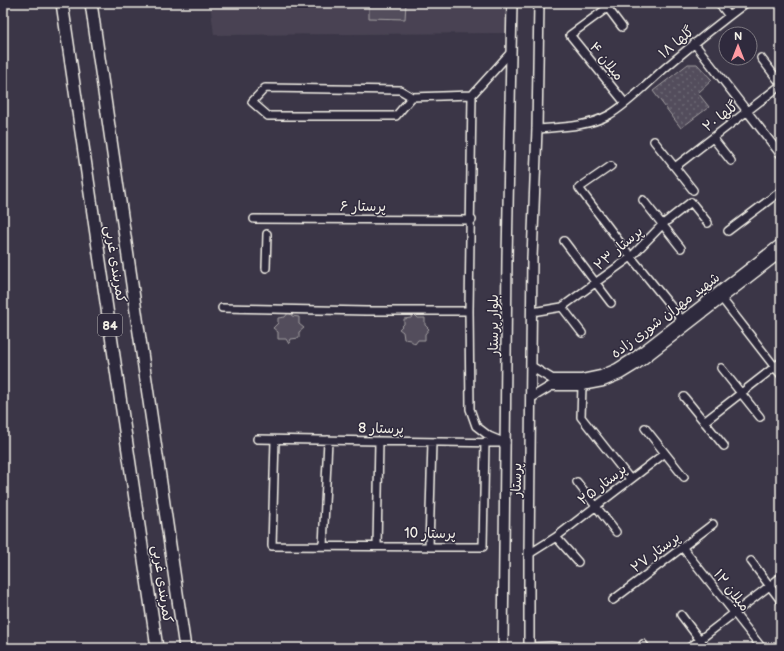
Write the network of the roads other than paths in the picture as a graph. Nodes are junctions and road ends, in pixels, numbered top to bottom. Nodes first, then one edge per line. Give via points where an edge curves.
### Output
1 (62, 3) edge
2 (91, 3) edge
3 (512, 3) edge
4 (539, 3) edge
5 (719, 3) edge
6 (746, 3) edge
7 (606, 5) edge
8 (729, 16) junction
9 (622, 27) dead end
10 (694, 43) junction
11 (512, 52) junction
12 (761, 58) dead end
13 (781, 84) edge
14 (472, 95) junction
15 (412, 97) junction
16 (625, 103) junction
17 (747, 111) junction
18 (537, 129) junction
19 (713, 138) junction
20 (654, 141) dead end
21 (781, 155) edge
22 (731, 161) dead end
23 (611, 166) dead end
24 (675, 167) junction
25 (693, 190) dead end
26 (781, 191) edge
27 (643, 200) dead end
28 (254, 219) dead end
29 (472, 220) junction
30 (708, 223) dead end
31 (663, 224) junction
32 (728, 231) dead end
33 (267, 234) dead end
34 (564, 241) dead end
35 (781, 243) edge
36 (681, 248) dead end
37 (781, 253) edge
38 (631, 257) junction
39 (266, 268) dead end
40 (597, 283) junction
41 (719, 296) junction
42 (611, 303) dead end
43 (562, 307) junction
44 (222, 308) dead end
45 (469, 311) junction
46 (532, 312) junction
47 (682, 320) junction
48 (582, 333) dead end
49 (781, 362) edge
50 (532, 367) junction
51 (775, 367) junction
52 (721, 368) dead end
53 (781, 375) edge
54 (582, 386) junction
55 (741, 393) junction
56 (684, 397) dead end
57 (531, 398) junction
58 (760, 417) dead end
59 (704, 422) junction
60 (645, 428) dead end
61 (256, 439) dead end
62 (275, 440) junction
63 (328, 440) junction
64 (379, 441) junction
65 (432, 442) junction
66 (486, 442) junction
67 (506, 443) junction
68 (724, 446) dead end
69 (664, 453) junction
70 (684, 477) dead end
71 (630, 479) junction
72 (577, 482) dead end
73 (596, 506) junction
74 (713, 524) dead end
75 (616, 532) dead end
76 (556, 537) junction
77 (323, 546) junction
78 (377, 546) junction
79 (429, 547) junction
80 (682, 547) junction
81 (529, 554) junction
82 (750, 561) dead end
83 (578, 562) dead end
84 (781, 577) edge
85 (770, 586) junction
86 (612, 600) dead end
87 (781, 601) edge
88 (734, 613) junction
89 (681, 616) dead end
90 (700, 640) junction
91 (529, 647) edge
92 (158, 648) edge
93 (185, 648) edge
94 (503, 648) edge
95 (572, 648) edge
96 (689, 648) edge
97 (706, 648) edge
98 (762, 648) edge

1 - 92 highway, کمربندی غربی / 84
2 - 93 highway, کمربندی غربی / 84
3 - 11 main road, بلوار پرستار
4 - 18 main road
5 - 8 street
6 - 8 street, گلها ۱۸
7 - 9 street
7 - 16 street, میلان ۴ via 570,35
8 - 10 street, گلها ۱۸
10 - 16 street, گلها ۱۸
10 - 17 street
11 - 14 street
11 - 67 main road, بلوار پرستار
12 - 13 street
13 - 17 street, گلها ۲۰
14 - 15 street
14 - 29 street
15 - 15 street via 400,90 264,88 252,102 268,116 396,116
16 - 18 street, گلها ۱۸ via 590,123
17 - 19 street, گلها ۲۰
17 - 21 street
18 - 46 main road
19 - 22 street
19 - 24 street, گلها ۲۰
20 - 24 street
23 - 38 street via 579,188
24 - 25 street
26 - 32 street
27 - 31 street
28 - 29 street, پرستار ۶
29 - 45 street
30 - 31 street, پرستار ۲۳ via 692,202
31 - 36 street
31 - 38 street, پرستار ۲۳
33 - 39 street
34 - 40 street
35 - 41 street, شهید مهران شوری زاده
37 - 41 street, شهید مهران شوری زاده
38 - 40 street, پرستار ۲۳
38 - 47 street
40 - 42 street
40 - 43 street, پرستار ۲۳
41 - 47 street, شهید مهران شوری زاده
41 - 51 street
41 - 54 street, شهید مهران شوری زاده via 638,364 603,382
43 - 46 street, پرستار ۲۳
43 - 48 street
44 - 45 street
45 - 67 street via 470,409 476,426 489,436
46 - 50 main road, پرستار
47 - 50 street, شهید مهران شوری زاده via 633,358 601,374 582,378 552,378
49 - 51 street
50 - 57 main road, پرستار
51 - 53 street
51 - 55 street
52 - 55 street
54 - 57 street, شهید مهران شوری زاده via 551,386
54 - 71 street via 581,417
55 - 58 street
55 - 59 street
56 - 59 street
57 - 81 main road, پرستار
59 - 68 street
60 - 69 street
61 - 62 street, پرستار 8
62 - 63 street, پرستار 8
62 - 77 street, پرستار 10 via 272,546
63 - 64 street, پرستار 8
63 - 77 street
64 - 65 street, پرستار 8
64 - 78 street
65 - 66 street, پرستار 8
65 - 79 street
66 - 67 street, پرستار 8
66 - 79 street, پرستار 10 via 483,547
67 - 94 main road, بلوار پرستار
69 - 70 street
69 - 71 street, پرستار ۲۵
71 - 73 street, پرستار ۲۵
72 - 73 street
73 - 75 street
73 - 76 street, پرستار ۲۵
74 - 80 street, پرستار ۲۷
76 - 81 street, پرستار ۲۵
76 - 83 street
77 - 78 street, پرستار 10
78 - 79 street, پرستار 10
80 - 86 street, پرستار ۲۷
80 - 88 street, میلان ۱۲
81 - 91 main road, پرستار
82 - 85 street
84 - 85 street
85 - 87 street
85 - 88 street
88 - 90 street
88 - 98 street, میلان ۱۲
89 - 90 street
90 - 96 street
90 - 97 street
91 - 95 street

